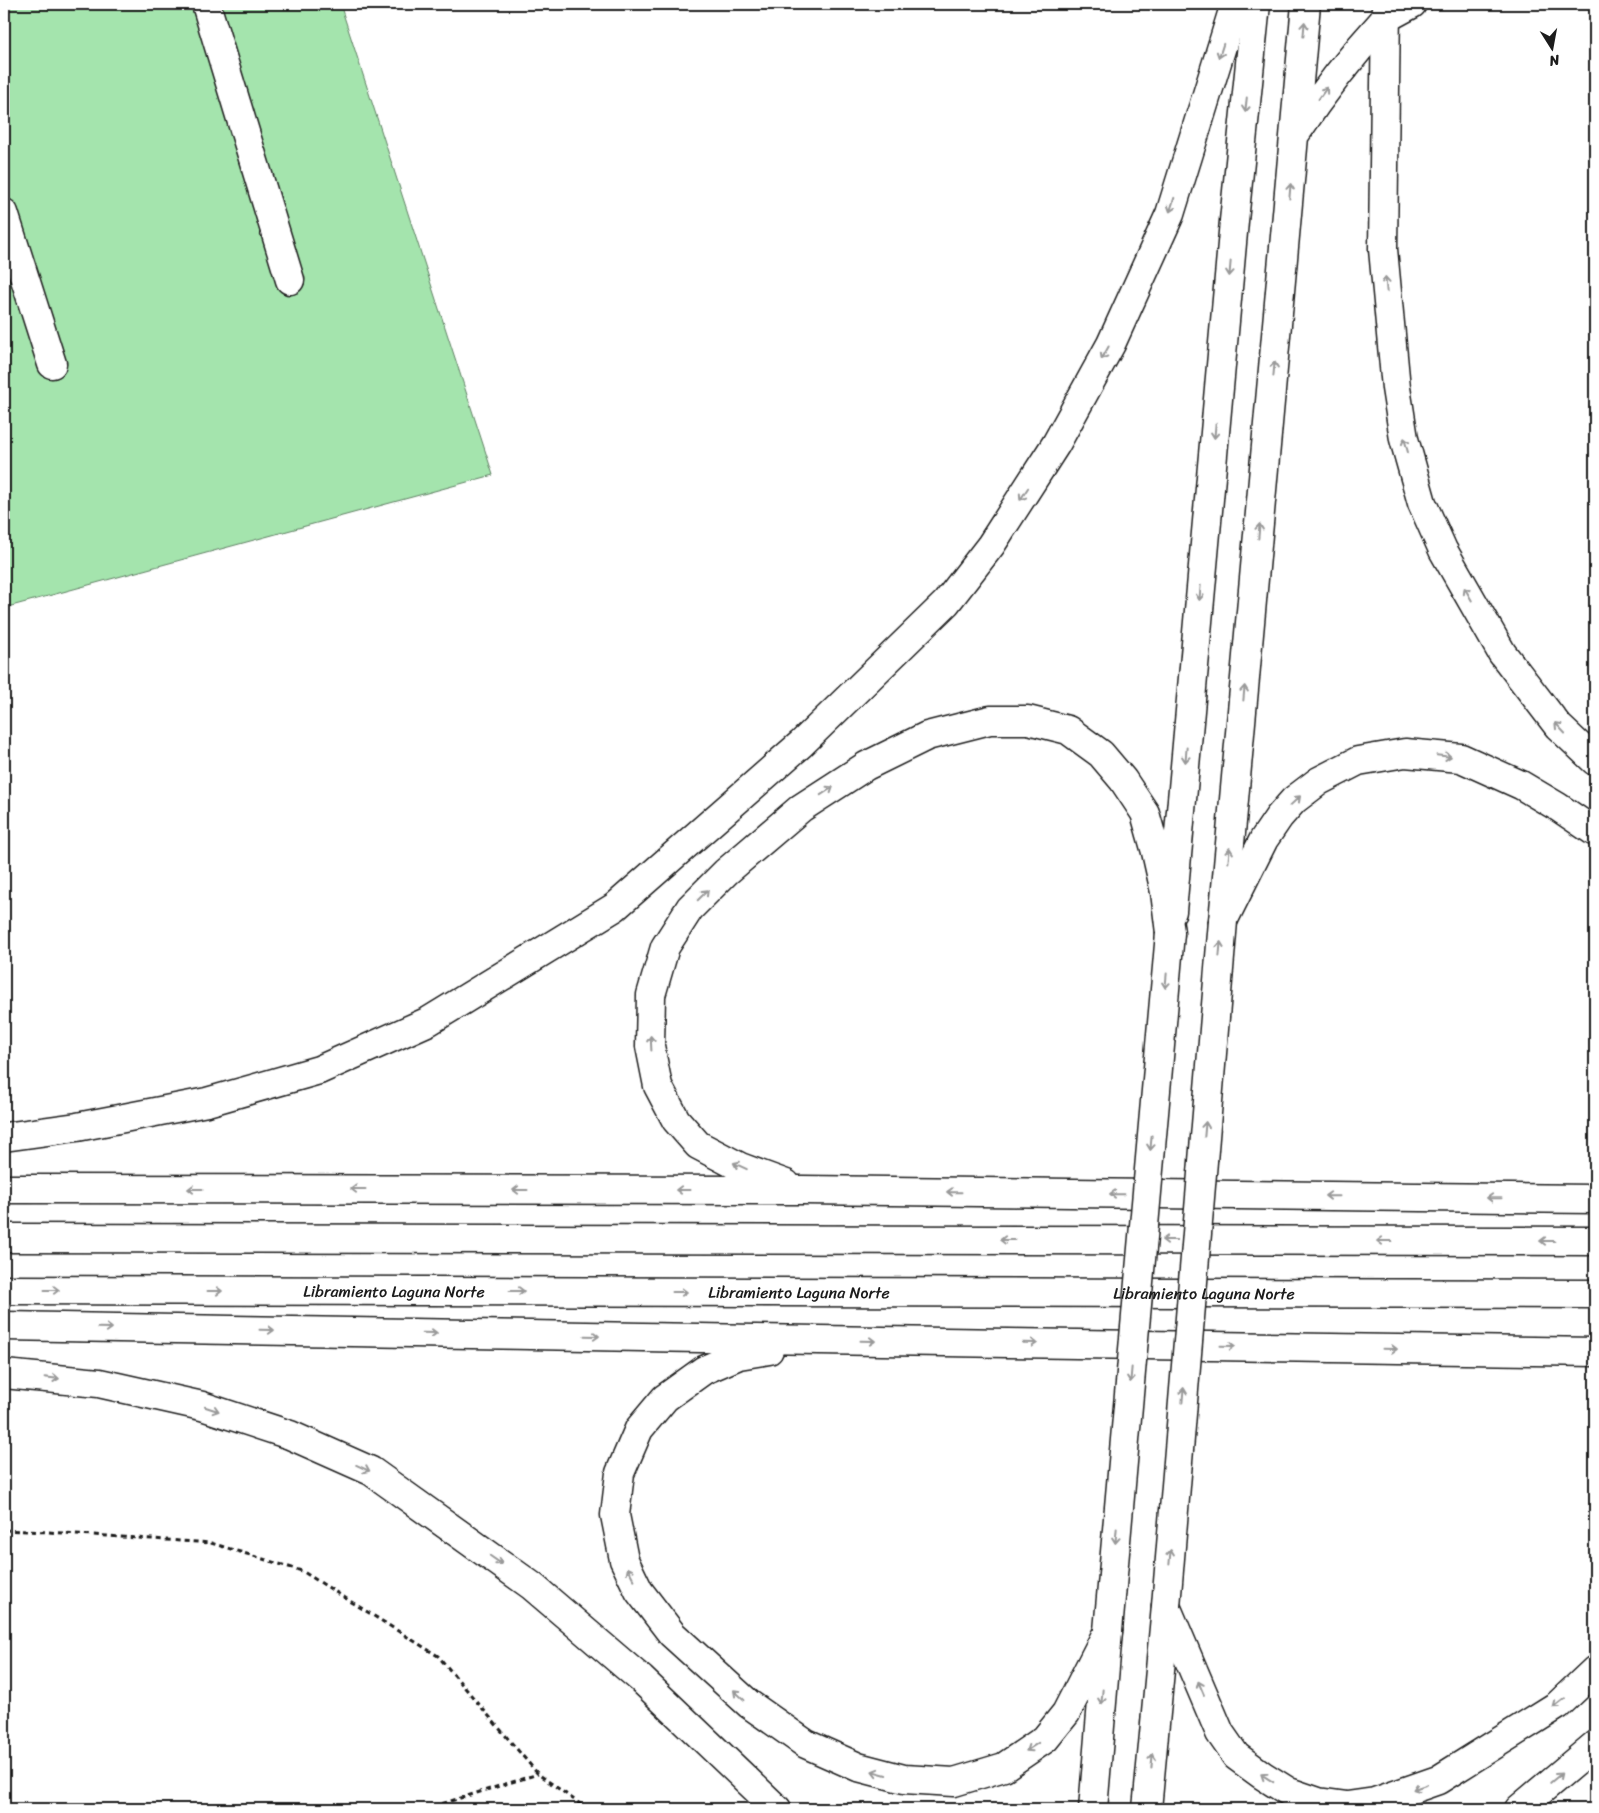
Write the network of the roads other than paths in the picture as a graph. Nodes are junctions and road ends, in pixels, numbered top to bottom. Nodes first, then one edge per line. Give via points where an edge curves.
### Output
1 (206, 4) edge
2 (1235, 4) edge
3 (1256, 4) edge
4 (1306, 4) edge
5 (1412, 4) edge
6 (1386, 11) edge
7 (1295, 134) junction
8 (4, 213) edge
9 (290, 280) dead end
10 (52, 364) dead end
11 (1595, 761) edge
12 (1595, 832) edge
13 (1223, 921) junction
14 (1170, 933) junction
15 (4, 1137) edge
16 (1595, 1183) edge
17 (4, 1189) edge
18 (802, 1190) junction
19 (1562, 1199) junction
20 (1595, 1199) edge
21 (4, 1238) edge
22 (1595, 1241) edge
23 (4, 1290) edge
24 (1595, 1294) edge
25 (4, 1326) edge
26 (819, 1340) junction
27 (1590, 1356) edge
28 (4, 1374) edge
29 (1166, 1606) junction
30 (1108, 1631) junction
31 (1595, 1670) edge
32 (1595, 1745) edge
33 (776, 1809) edge
34 (1093, 1809) edge
35 (1147, 1809) edge
36 (1519, 1809) edge

1 - 9 main road
2 -> 15 main road via 1170,214 1110,344 1056,444 991,545 946,603 801,744 615,907 429,1021 320,1070 207,1102 77,1127
3 -> 14 main road
7 -> 4 main road
5 - 6 main road
7 -> 6 main road
11 -> 6 main road via 1558,726 1502,652 1443,550 1419,494 1404,439 1396,388 1383,249
13 -> 7 main road
8 - 10 main road
13 -> 12 main road via 1264,838 1279,817 1318,781 1358,761 1406,753 1461,758 1521,785
29 -> 13 main road, bridge
18 -> 14 main road via 740,1167 698,1144 676,1120 658,1086 650,1046 651,994 665,947 690,908 726,872 801,808 866,766 927,736 990,720 1028,720 1068,730 1102,754 1145,813 1156,852
14 -> 30 main road, bridge
16 - 19 main road
18 -> 17 main road
19 -> 18 main road
19 - 20 main road
22 -> 21 main road
23 -> 24 main road, Libramiento Laguna Norte
25 -> 26 main road
26 -> 27 main road
30 -> 26 main road via 1066,1713 1045,1739 1004,1767 954,1782 904,1779 858,1767 806,1744 749,1704 672,1634 639,1591 624,1560 615,1515 620,1473 639,1430 665,1398 704,1370 739,1355
28 -> 33 main road via 99,1383 202,1406 290,1435 371,1471 532,1586 641,1678
31 -> 29 main road via 1558,1704 1438,1780 1375,1802 1347,1806 1318,1802 1289,1792 1236,1756 1220,1733
35 -> 29 main road
30 -> 34 main road
36 -> 32 main road

